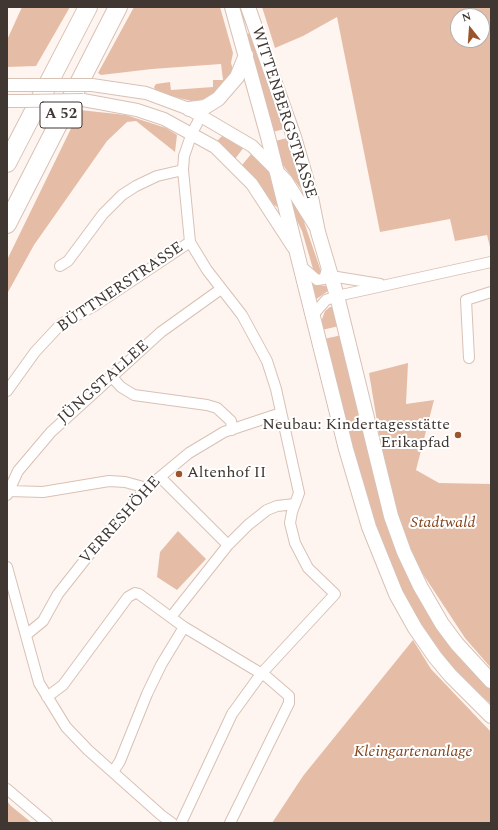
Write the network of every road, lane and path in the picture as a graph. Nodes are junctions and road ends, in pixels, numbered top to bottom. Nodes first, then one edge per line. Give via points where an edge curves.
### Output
1 (88, 7) edge
2 (118, 7) edge
3 (232, 7) edge
4 (248, 7) edge
5 (246, 55) junction
6 (7, 85) edge
7 (7, 101) edge
8 (195, 113) junction
9 (192, 133) junction
10 (7, 163) edge
11 (182, 170) junction
12 (276, 170) junction
13 (7, 224) edge
14 (318, 232) junction
15 (190, 242) junction
16 (299, 260) junction
17 (491, 262) edge
18 (60, 266) dead end
19 (330, 271) junction
20 (384, 285) junction
21 (221, 289) junction
22 (491, 292) edge
23 (337, 296) junction
24 (313, 314) junction
25 (469, 358) dead end
26 (111, 376) junction
27 (7, 391) edge
28 (281, 413) junction
29 (232, 430) junction
30 (160, 477) junction
31 (147, 488) junction
32 (8, 493) edge
33 (295, 504) junction
34 (228, 545) junction
35 (7, 567) edge
36 (171, 617) junction
37 (184, 627) junction
38 (26, 634) junction
39 (261, 674) junction
40 (491, 681) edge
41 (47, 697) junction
42 (491, 716) edge
43 (113, 772) junction
44 (7, 789) edge
45 (47, 823) edge
46 (172, 823) edge
47 (181, 823) edge
48 (230, 823) edge

1 - 10 highway, A 52
2 - 13 highway, A 52
3 - 5 main road, WITTENBERGSTRASSE
4 - 14 main road, WITTENBERGSTRASSE via 294,138 310,192
5 - 8 main road via 237,77 218,99
5 - 12 main road, WITTENBERGSTRASSE
6 - 8 street, bridge via 92,85 146,93
7 - 9 street, bridge via 83,100 138,110
8 - 9 street
8 - 12 street via 252,146
9 - 11 street
9 - 16 street via 215,147 252,184 273,213
11 - 15 street
11 - 18 street via 157,176 122,195 103,214 68,260
12 - 14 street via 295,194
12 - 16 main road, WITTENBERGSTRASSE
14 - 19 main road, WITTENBERGSTRASSE
15 - 21 street
15 - 27 street, BÜTTNERSTRASSE via 94,306 61,324 35,352
16 - 19 street via 317,280 324,279
16 - 24 main road, WITTENBERGSTRASSE
17 - 20 street
19 - 20 street
19 - 23 main road, WITTENBERGSTRASSE
20 - 23 street
21 - 26 street, JÜNGSTALLEE via 161,332
21 - 28 street via 242,315 260,345 272,375
22 - 25 street via 466,300
23 - 24 street via 326,300
23 - 40 main road, WITTENBERGSTRASSE via 391,516 404,552 442,624
24 - 42 main road, WITTENBERGSTRASSE via 360,498 381,560 396,594 435,657
26 - 29 street via 121,387 134,395 217,408 231,421
26 - 32 street, JÜNGSTALLEE via 51,432 18,470
28 - 29 street, VERRESHÖHE
28 - 33 street via 299,493
29 - 30 street, VERRESHÖHE via 224,432 189,453
30 - 31 street, VERRESHÖHE
30 - 34 street
31 - 32 street via 109,481 43,492
31 - 38 street, VERRESHÖHE via 99,542 58,594 43,620
33 - 34 street via 267,510
33 - 39 street via 290,524 295,544 308,568 335,594
34 - 36 street
35 - 38 street
36 - 37 street
36 - 41 street via 139,594 131,594 64,685
37 - 39 street
37 - 43 street via 161,665
38 - 41 street via 39,683
39 - 47 street via 232,714
39 - 48 street via 290,700
41 - 43 street via 66,728
43 - 46 street
44 - 45 street

